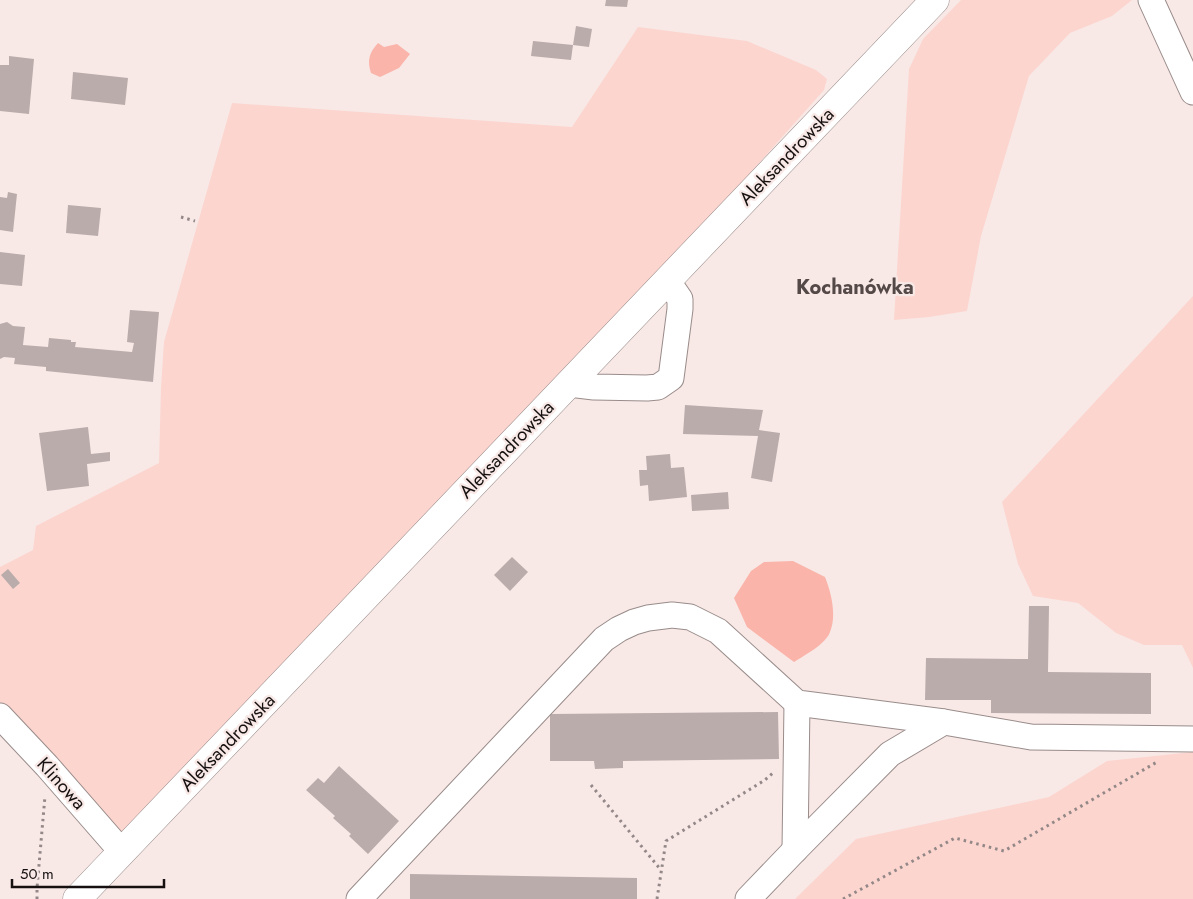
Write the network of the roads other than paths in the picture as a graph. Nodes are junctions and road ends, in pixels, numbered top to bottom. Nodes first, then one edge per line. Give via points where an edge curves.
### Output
1 (935, 0) edge
2 (1151, 0) edge
3 (1193, 92) edge
4 (667, 280) junction
5 (569, 384) junction
6 (798, 703) junction
7 (0, 716) edge
8 (944, 722) junction
9 (1193, 739) edge
10 (795, 850) junction
11 (122, 852) junction
12 (77, 899) edge
13 (359, 899) edge
14 (748, 899) edge

1 - 4 main road, Aleksandrowska
2 - 3 street
4 - 5 main road, Aleksandrowska
4 - 5 street via 680,299 671,378 658,387 647,388
5 - 11 main road, Aleksandrowska
6 - 8 street
6 - 10 street
6 - 13 street via 718,630 705,623 690,617 672,616 634,622 604,639
7 - 11 street, Klinowa
8 - 9 street via 1031,737
8 - 10 street via 890,754
10 - 14 street
11 - 12 main road, Aleksandrowska

